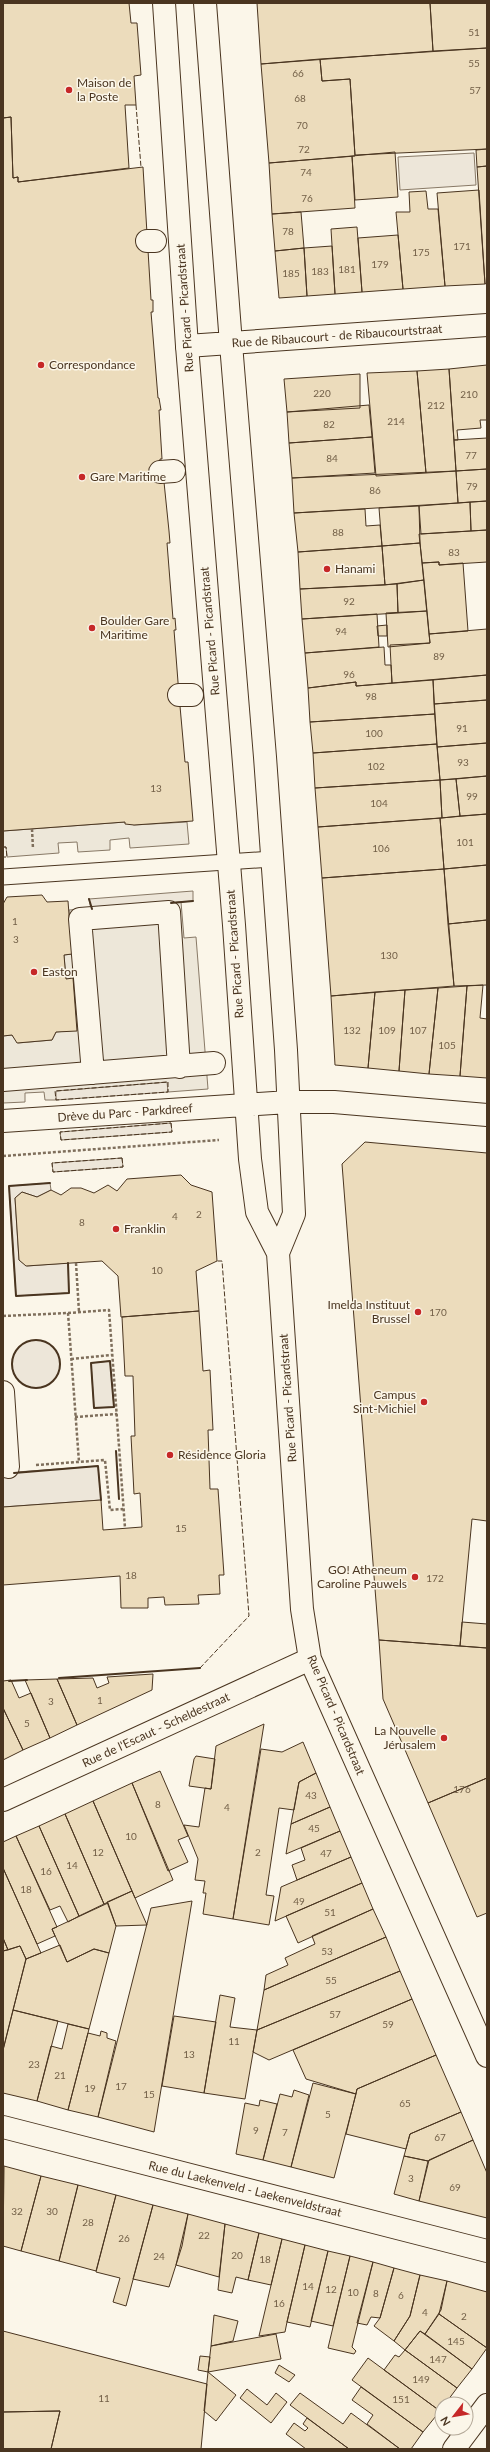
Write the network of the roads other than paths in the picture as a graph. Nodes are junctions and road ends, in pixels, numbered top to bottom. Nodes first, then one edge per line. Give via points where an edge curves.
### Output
1 (164, 3) edge
2 (205, 3) edge
3 (487, 325) edge
4 (231, 344) junction
5 (187, 346) junction
6 (272, 859) junction
7 (229, 862) junction
8 (3, 877) edge
9 (214, 1063) dead end
10 (179, 1066) junction
11 (93, 1073) junction
12 (3, 1080) edge
13 (288, 1102) junction
14 (247, 1104) junction
15 (487, 1115) edge
16 (3, 1122) edge
17 (278, 1253) junction
18 (3, 1392) edge
19 (8, 1467) road end
20 (310, 1659) junction
21 (3, 1800) edge
22 (487, 2056) edge
23 (3, 2127) edge
24 (487, 2251) edge
25 (487, 2406) edge
26 (454, 2449) edge

1 - 5 street, Rue Picard - Picardstraat
2 - 4 street, Rue Picard - Picardstraat
3 - 4 street, Rue de Ribaucourt - de Ribaucourtstraat
4 - 5 street, Rue de Ribaucourt - de Ribaucourtstraat
4 - 6 street, Rue Picard - Picardstraat
5 - 7 street, Rue Picard - Picardstraat
6 - 7 lane
6 - 13 street, Rue Picard - Picardstraat
7 - 8 lane
7 - 14 street, Rue Picard - Picardstraat
9 - 10 street
10 - 11 street
10 - 11 street via 176,920 169,912 79,914
11 - 12 street
13 - 14 street, Drève du Parc - Parkdreef
13 - 15 street, Drève du Parc - Parkdreef via 334,1102
13 - 17 street, Rue Picard - Picardstraat via 294,1214
14 - 16 street, Drève du Parc - Parkdreef
14 - 17 street, Rue Picard - Picardstraat via 250,1159 258,1212
17 - 20 street, Rue Picard - Picardstraat via 302,1609
18 - 19 street
20 - 21 street, Rue de l'Escaut - Scheldestraat
20 - 22 street, Rue Picard - Picardstraat
23 - 24 street, Rue du Laekenveld - Laekenveldstraat
25 - 26 street

